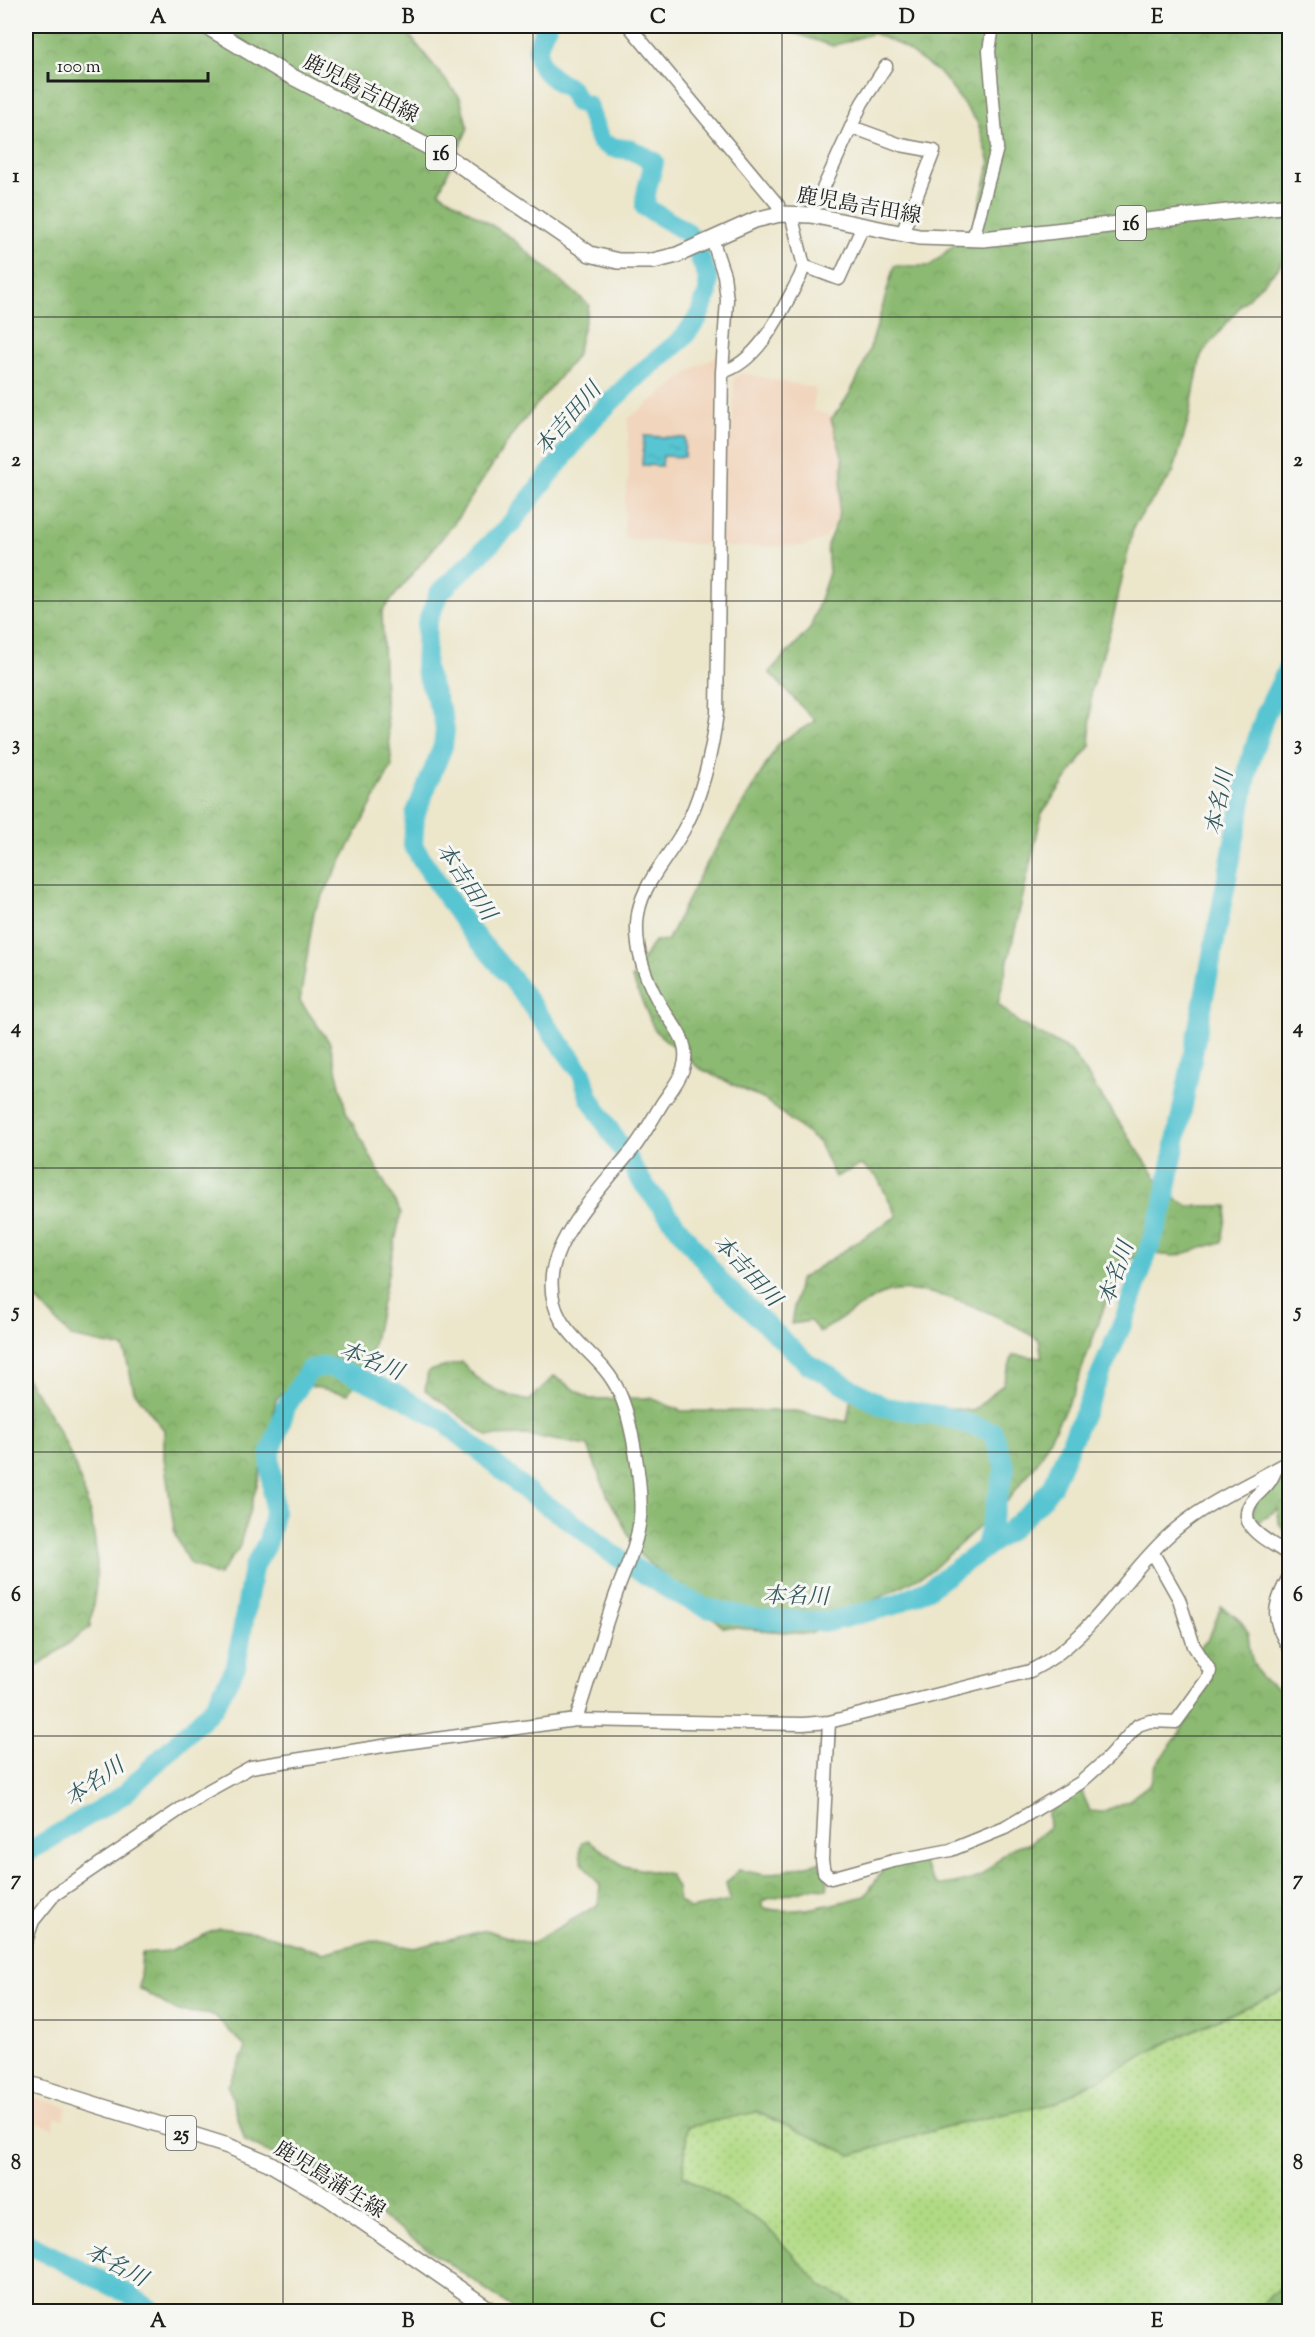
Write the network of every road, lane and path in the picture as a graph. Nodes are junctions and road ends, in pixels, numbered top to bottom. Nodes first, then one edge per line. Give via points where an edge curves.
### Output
1 (206, 26) edge
2 (629, 26) edge
3 (993, 26) edge
4 (886, 66) dead end
5 (852, 127) junction
6 (1290, 205) edge
7 (786, 214) junction
8 (811, 215) junction
9 (863, 226) junction
10 (902, 234) junction
11 (973, 239) junction
12 (706, 242) junction
13 (804, 266) junction
14 (722, 372) junction
15 (1290, 1461) edge
16 (1276, 1470) junction
17 (1152, 1553) junction
18 (1290, 1556) edge
19 (1290, 1575) edge
20 (1290, 1649) edge
21 (576, 1720) junction
22 (829, 1722) junction
23 (26, 1941) edge
24 (26, 2083) edge
25 (493, 2312) edge

1 - 12 main road, 鹿児島吉田線 / 16 via 281,71 458,163 590,254 635,262 677,255
2 - 7 street
3 - 11 street via 989,51 997,148
4 - 5 street
5 - 8 street
5 - 10 street via 934,152
6 - 11 main road, 鹿児島吉田線 / 16
7 - 8 main road, 鹿児島吉田線 / 16
7 - 12 main road, 鹿児島吉田線 / 16 via 755,220
7 - 13 street
8 - 9 main road, 鹿児島吉田線 / 16
9 - 10 main road, 鹿児島吉田線 / 16
9 - 13 street via 839,279
10 - 11 main road, 鹿児島吉田線 / 16
12 - 14 street via 727,288
13 - 14 street via 768,336 733,369
14 - 21 street via 714,732 692,810 647,886 639,903 637,925 647,978 658,1003 684,1040 686,1058 675,1084 633,1148 556,1254 552,1286 563,1326 618,1389 625,1406 641,1497 634,1548
15 - 16 street
16 - 17 street via 1205,1508
16 - 18 street via 1252,1504 1249,1525
17 - 22 street via 1079,1637 1050,1661 1012,1677
17 - 22 street via 1179,1599 1194,1646 1210,1671 1208,1678 1176,1722 1150,1721 1138,1725 1080,1783 1005,1828 951,1850 831,1878 824,1872 822,1860
19 - 20 street via 1277,1598 1274,1615
21 - 22 street
21 - 23 street via 251,1767 204,1793 54,1896 33,1921
24 - 25 main road, 鹿児島蒲生線 / 25 via 228,2146 268,2163 330,2199

